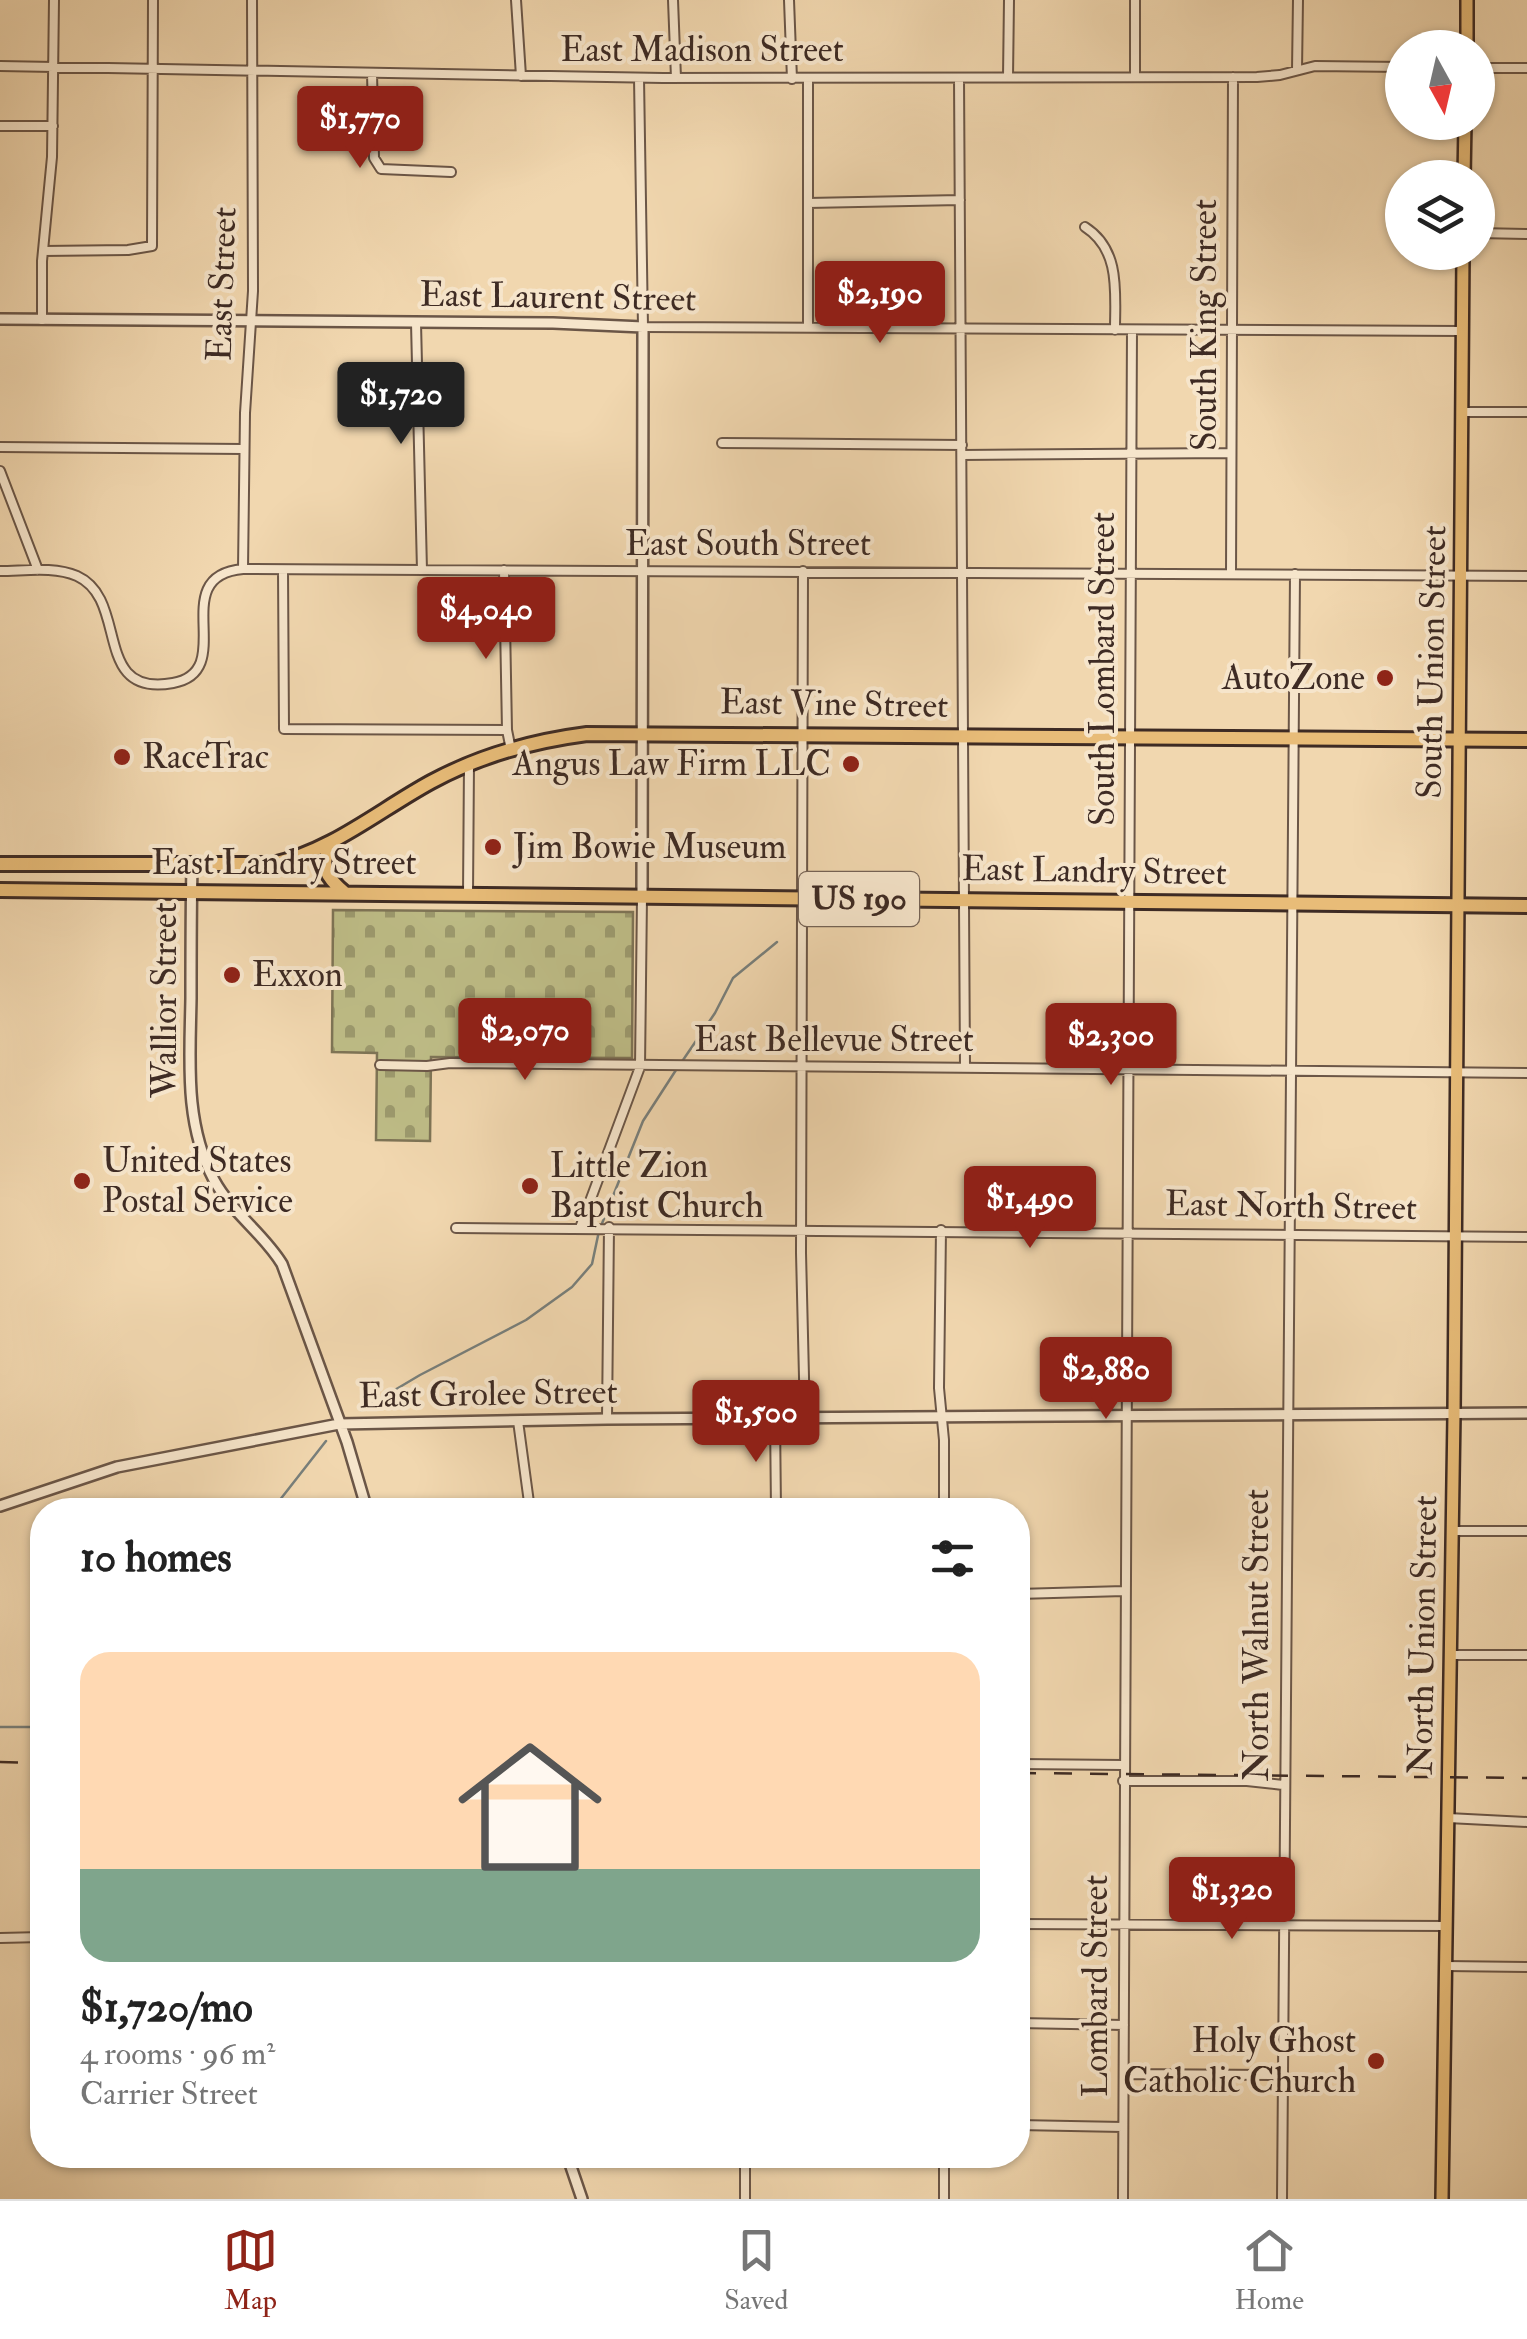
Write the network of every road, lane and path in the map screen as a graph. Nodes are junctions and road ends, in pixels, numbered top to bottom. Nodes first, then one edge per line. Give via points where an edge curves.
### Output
1 (54, 0) edge
2 (152, 0) edge
3 (252, 0) edge
4 (516, 0) edge
5 (673, 0) edge
6 (789, 0) edge
7 (1009, 0) edge
8 (1135, 0) edge
9 (1298, 0) edge
10 (1467, 0) edge
11 (1466, 30) edge
12 (0, 66) edge
13 (1385, 67) edge
14 (54, 68) junction
15 (1495, 68) edge
16 (1527, 68) edge
17 (152, 70) junction
18 (1297, 70) junction
19 (252, 72) junction
20 (372, 73) junction
21 (521, 76) junction
22 (1135, 76) junction
23 (1234, 76) junction
24 (1008, 77) junction
25 (639, 78) junction
26 (676, 78) junction
27 (808, 78) junction
28 (959, 78) junction
29 (792, 79) junction
30 (0, 126) edge
31 (54, 126) junction
32 (451, 172) dead end
33 (960, 200) junction
34 (808, 203) junction
35 (1085, 227) dead end
36 (1495, 233) edge
37 (1527, 234) edge
38 (43, 250) junction
39 (1463, 270) edge
40 (0, 318) edge
41 (42, 320) junction
42 (251, 321) junction
43 (416, 323) junction
44 (643, 327) junction
45 (808, 327) junction
46 (960, 328) junction
47 (1115, 330) junction
48 (1132, 330) junction
49 (1232, 331) junction
50 (1462, 331) junction
51 (1461, 412) junction
52 (1527, 412) edge
53 (722, 443) dead end
54 (962, 445) junction
55 (0, 447) edge
56 (244, 449) junction
57 (1231, 453) junction
58 (1132, 454) junction
59 (962, 456) junction
60 (0, 471) edge
61 (0, 570) edge
62 (38, 570) junction
63 (243, 570) junction
64 (283, 570) junction
65 (422, 570) junction
66 (504, 570) junction
67 (644, 571) junction
68 (804, 571) junction
69 (963, 572) junction
70 (1130, 573) junction
71 (1231, 574) junction
72 (1295, 574) junction
73 (1461, 575) junction
74 (1527, 576) edge
75 (507, 730) junction
76 (643, 733) junction
77 (804, 734) junction
78 (964, 735) junction
79 (1130, 736) junction
80 (1294, 738) junction
81 (1459, 740) junction
82 (1527, 740) edge
83 (511, 750) junction
84 (468, 764) junction
85 (335, 842) junction
86 (0, 864) edge
87 (192, 866) junction
88 (0, 890) edge
89 (192, 893) junction
90 (345, 893) junction
91 (468, 894) junction
92 (642, 897) junction
93 (803, 899) junction
94 (966, 900) junction
95 (1128, 902) junction
96 (1292, 904) junction
97 (1458, 906) junction
98 (1527, 906) edge
99 (380, 1065) dead end
100 (640, 1067) junction
101 (801, 1068) junction
102 (965, 1068) junction
103 (1127, 1069) junction
104 (1290, 1071) junction
105 (1457, 1072) junction
106 (1527, 1073) edge
107 (456, 1228) dead end
108 (580, 1228) junction
109 (602, 1228) junction
110 (802, 1229) junction
111 (941, 1230) junction
112 (1126, 1232) junction
113 (1288, 1233) junction
114 (1456, 1236) junction
115 (1527, 1237) edge
116 (1527, 1413) edge
117 (1454, 1414) junction
118 (1125, 1415) junction
119 (1286, 1415) junction
120 (941, 1417) junction
121 (775, 1418) junction
122 (805, 1418) junction
123 (606, 1419) junction
124 (518, 1421) junction
125 (339, 1424) junction
126 (363, 1498) edge
127 (528, 1498) edge
128 (776, 1498) edge
129 (944, 1498) edge
130 (0, 1506) edge
131 (1452, 1531) junction
132 (1527, 1531) edge
133 (1124, 1590) junction
134 (1030, 1594) edge
135 (1450, 1655) junction
136 (1527, 1655) edge
137 (1030, 1765) edge
138 (1123, 1773) junction
139 (1283, 1785) junction
140 (1448, 1818) junction
141 (1527, 1822) edge
142 (1282, 1923) junction
143 (1030, 1924) edge
144 (1124, 1924) junction
145 (1447, 1926) junction
146 (30, 1937) edge
147 (0, 1938) edge
148 (1446, 1966) junction
149 (1527, 1966) edge
150 (1030, 2023) edge
151 (1124, 2024) junction
152 (1124, 2074) junction
153 (1282, 2076) junction
154 (1030, 2125) edge
155 (1123, 2127) junction
156 (571, 2168) edge
157 (745, 2168) edge
158 (944, 2168) edge
159 (582, 2199) edge
160 (745, 2199) edge
161 (944, 2199) edge
162 (1123, 2199) edge
163 (1282, 2199) edge
164 (1442, 2199) edge

1 - 14 street
2 - 17 street
3 - 19 street, East Street
4 - 21 street
5 - 26 street
6 - 29 street
7 - 24 street
8 - 22 street
9 - 18 street
10 - 11 main road
12 - 14 street, East Madison Street
13 - 18 street, East Madison Street
14 - 17 street, East Madison Street
14 - 31 street
15 - 16 street
17 - 19 street, East Madison Street
17 - 38 street via 152,246
18 - 23 street, East Madison Street
19 - 20 street, East Madison Street
19 - 42 street, East Street
20 - 21 street, East Madison Street
20 - 32 street via 374,158 382,169
21 - 25 street, East Madison Street
22 - 23 street, East Madison Street
22 - 24 street, East Madison Street
23 - 49 street, South King Street
24 - 28 street, East Madison Street
25 - 26 street, East Madison Street
25 - 44 street
26 - 29 street, East Madison Street
27 - 28 street, East Madison Street
27 - 29 street, East Madison Street
27 - 34 street
28 - 33 street
30 - 31 street
31 - 38 street
33 - 34 street
33 - 46 street
34 - 45 street
35 - 47 street via 1111,258
36 - 37 street
38 - 41 street
39 - 50 main road, South Union Street
40 - 41 street, East Laurent Street
41 - 42 street, East Laurent Street
42 - 43 street, East Laurent Street
42 - 56 street, East Street
43 - 44 street, East Laurent Street
43 - 65 street
44 - 45 street, East Laurent Street
44 - 67 street
45 - 46 street, East Laurent Street
46 - 47 street, East Laurent Street
46 - 54 street
47 - 48 street, East Laurent Street
48 - 49 street
48 - 58 street, South Lombard Street
49 - 50 street
49 - 57 street, South King Street
50 - 51 main road, South Union Street
51 - 52 street
51 - 73 main road, South Union Street
53 - 54 street
54 - 59 street
55 - 56 street
56 - 63 street, East Street
57 - 58 street
57 - 71 street, South King Street
58 - 59 street
58 - 70 street, South Lombard Street
59 - 69 street
60 - 62 street
61 - 62 street
62 - 63 street via 74,575 94,589 121,666 141,682 164,684 188,678 202,659 204,600 213,578
63 - 64 street, East South Street
64 - 65 street, East South Street
64 - 75 street via 284,729
65 - 66 street, East South Street
66 - 67 street, East South Street
66 - 75 street
67 - 68 street, East South Street
67 - 76 street
68 - 69 street, East South Street
68 - 77 street
69 - 70 street, East South Street
69 - 78 street
70 - 71 street, East South Street
70 - 79 street, South Lombard Street
71 - 72 street, East South Street
72 - 73 street, East South Street
72 - 80 street, North Walnut Street
73 - 74 street, East South Street
73 - 81 main road, South Union Street
75 - 83 street
76 - 77 highway, East Vine Street
76 - 83 highway, East Vine Street via 564,737
76 - 92 street
77 - 78 highway, East Vine Street
77 - 93 street
78 - 79 highway, East Vine Street
78 - 94 street
79 - 80 highway, East Vine Street
79 - 95 street, South Lombard Street
80 - 81 highway, East Vine Street
80 - 96 street, North Walnut Street
81 - 82 highway, East Vine Street
81 - 97 main road, South Union Street
83 - 84 highway, East Vine Street
84 - 85 highway, East Vine Street
84 - 91 street
85 - 87 highway, East Vine Street via 273,864
85 - 90 highway via 324,866
86 - 87 highway, East Vine Street
87 - 89 street, Wallior Street
88 - 89 highway, East Landry Street / US 190
89 - 90 highway, East Landry Street / US 190
89 - 125 street, Wallior Street via 190,1086 198,1141 230,1204 282,1264
90 - 91 highway, East Landry Street / US 190
91 - 92 highway, East Landry Street / US 190
92 - 93 highway, East Landry Street / US 190
92 - 100 street
93 - 94 highway, East Landry Street / US 190
93 - 101 street
94 - 95 highway, East Landry Street / US 190
94 - 102 street
95 - 96 highway, East Landry Street / US 190
95 - 103 street, South Lombard Street
96 - 97 highway, East Landry Street / US 190
96 - 104 street, North Walnut Street
97 - 98 highway, East Landry Street / US 190
97 - 105 main road, South Union Street
99 - 100 street, East Bellevue Street
100 - 101 street, East Bellevue Street
100 - 108 street
101 - 102 street, East Bellevue Street
101 - 110 street
102 - 103 street, East Bellevue Street
103 - 104 street, East Bellevue Street
103 - 112 street, South Lombard Street
104 - 105 street, East Bellevue Street
104 - 113 street, North Walnut Street
105 - 106 street, East Bellevue Street
105 - 114 main road, North Union Street
107 - 108 street, East North Street
108 - 109 street, East North Street
109 - 110 street, East North Street
109 - 123 street
110 - 111 street, East North Street
110 - 122 street
111 - 112 street, East North Street
111 - 120 street
112 - 113 street, East North Street
112 - 118 street, South Lombard Street
113 - 114 street, East North Street
113 - 119 street, North Walnut Street
114 - 115 street, East North Street
114 - 117 main road, North Union Street
116 - 117 street, East Grolee Street
117 - 119 street, East Grolee Street
117 - 131 main road, North Union Street
118 - 119 street, East Grolee Street
118 - 120 street, East Grolee Street
118 - 133 street, Lombard Street
119 - 139 street, North Walnut Street
120 - 122 street, East Grolee Street
120 - 129 street
121 - 122 street, East Grolee Street
121 - 123 street, East Grolee Street
121 - 128 street
123 - 124 street, East Grolee Street
124 - 125 street, East Grolee Street
124 - 127 street
125 - 126 street, Wallior Street
125 - 130 street, East Grolee Street via 116,1467
131 - 132 street
131 - 135 main road, North Union Street
133 - 134 street
133 - 138 street, Lombard Street
135 - 136 street
135 - 140 main road, North Union Street
137 - 138 street
138 - 139 street
138 - 144 street, Lombard Street
139 - 142 street, North Walnut Street
140 - 141 street
140 - 145 main road, North Union Street
142 - 144 street
142 - 145 street
142 - 153 street, North Walnut Street
143 - 144 street
144 - 151 street, Lombard Street
145 - 148 main road, North Union Street
146 - 147 street
148 - 149 street
148 - 164 main road, North Union Street
150 - 151 street
151 - 152 street, Lombard Street
152 - 153 street
152 - 155 street, Lombard Street
153 - 163 street, North Walnut Street
154 - 155 street
155 - 162 street, Lombard Street
156 - 159 street
157 - 160 street
158 - 161 street

